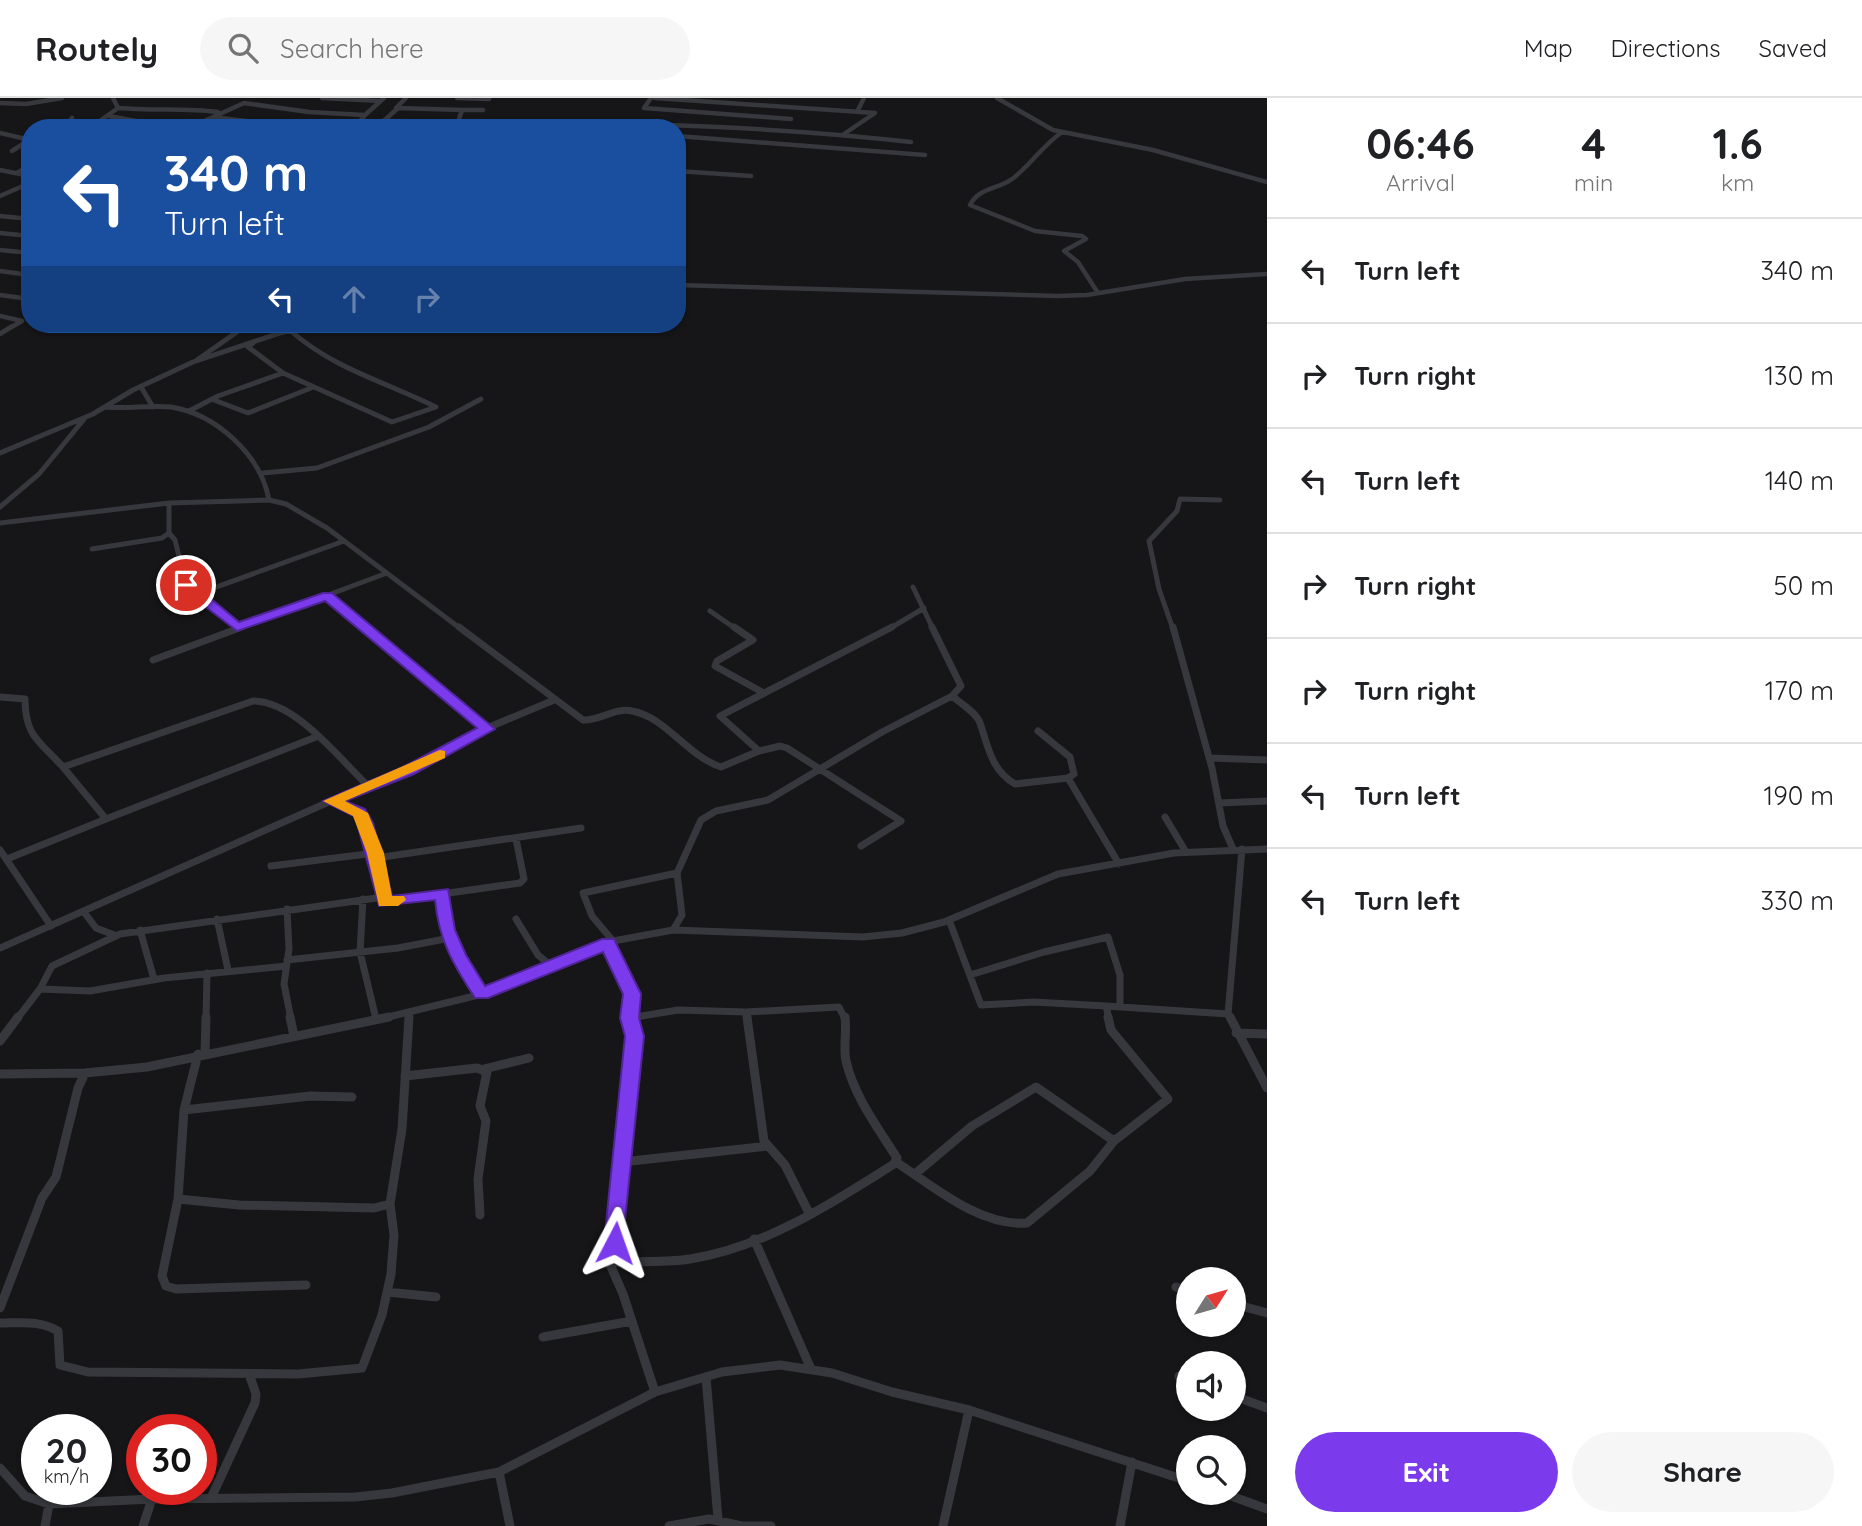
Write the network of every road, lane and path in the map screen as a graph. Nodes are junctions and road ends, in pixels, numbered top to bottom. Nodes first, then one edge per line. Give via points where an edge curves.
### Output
1 (33, 98) edge
2 (62, 98) edge
3 (113, 98) edge
4 (323, 98) edge
5 (406, 98) edge
6 (457, 98) edge
7 (653, 98) edge
8 (754, 98) edge
9 (864, 98) edge
10 (997, 98) edge
11 (339, 99) edge
12 (382, 99) edge
13 (489, 99) edge
14 (681, 99) edge
15 (789, 99) edge
16 (715, 100) edge
17 (0, 103) edge
18 (30, 103) junction
19 (750, 103) junction
20 (824, 103) dead end
21 (786, 106) junction
22 (118, 108) junction
23 (396, 108) junction
24 (820, 108) junction
25 (462, 110) junction
26 (483, 110) dead end
27 (858, 110) junction
28 (220, 112) junction
29 (678, 112) junction
30 (309, 113) junction
31 (365, 115) junction
32 (109, 116) junction
33 (209, 118) joint
34 (104, 119) edge
35 (132, 119) edge
36 (239, 119) edge
37 (362, 119) edge
38 (384, 119) edge
39 (459, 119) edge
40 (791, 119) dead end
41 (686, 126) edge
42 (1062, 132) junction
43 (0, 133) edge
44 (844, 134) junction
45 (686, 137) edge
46 (21, 138) edge
47 (911, 142) dead end
48 (21, 145) edge
49 (12, 151) dead end
50 (925, 156) dead end
51 (0, 170) edge
52 (21, 171) edge
53 (686, 172) edge
54 (17, 173) junction
55 (21, 174) edge
56 (751, 176) dead end
57 (1267, 182) edge
58 (21, 187) edge
59 (0, 189) edge
60 (12, 191) junction
61 (0, 196) edge
62 (0, 216) edge
63 (21, 218) edge
64 (0, 233) edge
65 (9, 234) junction
66 (21, 235) edge
67 (0, 243) edge
68 (0, 250) edge
69 (21, 252) edge
70 (0, 271) edge
71 (21, 274) edge
72 (1267, 274) edge
73 (686, 285) edge
74 (1098, 293) junction
75 (0, 295) edge
76 (21, 298) edge
77 (0, 316) edge
78 (21, 321) edge
79 (21, 322) edge
80 (236, 333) edge
81 (284, 333) edge
82 (293, 333) edge
83 (0, 334) edge
84 (260, 340) junction
85 (193, 362) junction
86 (283, 373) junction
87 (141, 387) junction
88 (312, 388) junction
89 (210, 399) junction
90 (481, 399) dead end
91 (105, 407) junction
92 (153, 407) junction
93 (189, 411) junction
94 (86, 417) junction
95 (0, 453) edge
96 (263, 473) junction
97 (269, 500) junction
98 (1220, 500) dead end
99 (169, 503) junction
100 (0, 507) edge
101 (0, 523) edge
102 (169, 533) junction
103 (344, 541) junction
104 (92, 549) dead end
105 (387, 573) junction
106 (913, 587) dead end
107 (197, 594) junction
108 (327, 596) junction
109 (924, 608) junction
110 (710, 611) dead end
111 (237, 627) junction
112 (153, 660) dead end
113 (762, 692) junction
114 (952, 696) junction
115 (0, 697) edge
116 (554, 700) junction
117 (487, 729) junction
118 (1038, 731) dead end
119 (316, 737) junction
120 (759, 751) junction
121 (1209, 758) junction
122 (1267, 760) edge
123 (63, 767) junction
124 (820, 771) junction
125 (1068, 778) junction
126 (367, 785) junction
127 (331, 801) junction
128 (1267, 801) edge
129 (1219, 803) junction
130 (1165, 817) dead end
131 (106, 819) junction
132 (581, 828) dead end
133 (516, 839) junction
134 (861, 846) dead end
135 (1237, 849) junction
136 (1267, 849) edge
137 (0, 850) edge
138 (1186, 852) junction
139 (376, 856) junction
140 (7, 859) junction
141 (1119, 864) junction
142 (271, 866) dead end
143 (677, 873) junction
144 (442, 893) junction
145 (384, 897) junction
146 (363, 900) junction
147 (286, 909) junction
148 (84, 912) junction
149 (217, 919) junction
150 (516, 919) dead end
151 (949, 920) junction
152 (51, 926) junction
153 (139, 930) junction
154 (673, 930) junction
155 (117, 936) junction
156 (450, 939) junction
157 (610, 942) junction
158 (0, 948) edge
159 (360, 952) junction
160 (287, 963) junction
161 (550, 965) junction
162 (228, 970) junction
163 (206, 973) junction
164 (970, 975) junction
165 (154, 979) junction
166 (40, 989) junction
167 (481, 994) junction
168 (1106, 1006) junction
169 (1120, 1006) junction
170 (746, 1012) junction
171 (409, 1013) junction
172 (1228, 1014) junction
173 (376, 1018) junction
174 (629, 1018) junction
175 (1236, 1033) junction
176 (1267, 1034) edge
177 (294, 1036) junction
178 (0, 1041) edge
179 (201, 1054) junction
180 (529, 1058) dead end
181 (484, 1069) junction
182 (85, 1073) junction
183 (0, 1074) edge
184 (1263, 1075) edge
185 (405, 1076) junction
186 (1267, 1088) edge
187 (352, 1097) dead end
188 (184, 1110) junction
189 (1114, 1142) junction
190 (768, 1146) junction
191 (622, 1162) junction
192 (896, 1162) junction
193 (915, 1174) junction
194 (178, 1199) junction
195 (390, 1204) junction
196 (809, 1213) junction
197 (480, 1215) dead end
198 (754, 1239) junction
199 (609, 1262) junction
200 (306, 1285) dead end
201 (387, 1292) junction
202 (436, 1297) dead end
203 (1246, 1307) edge
204 (0, 1308) edge
205 (1267, 1313) edge
206 (632, 1321) junction
207 (0, 1324) edge
208 (543, 1338) dead end
209 (811, 1369) junction
210 (248, 1374) junction
211 (706, 1377) junction
212 (655, 1392) junction
213 (1246, 1400) edge
214 (1267, 1408) edge
215 (969, 1410) junction
216 (1132, 1462) junction
217 (0, 1468) edge
218 (499, 1472) junction
219 (1176, 1477) edge
220 (217, 1485) edge
221 (21, 1492) edge
222 (217, 1498) edge
223 (1246, 1502) edge
224 (48, 1505) edge
225 (150, 1505) edge
226 (1267, 1510) edge
227 (718, 1520) junction
228 (46, 1526) edge
229 (143, 1526) edge
230 (510, 1526) edge
231 (669, 1526) edge
232 (771, 1526) edge
233 (943, 1526) edge
234 (1120, 1526) edge

1 - 18 street
2 - 18 street
3 - 22 street
4 - 11 street
4 - 30 street
5 - 23 street
6 - 13 street
7 - 14 street
7 - 29 street via 644,108
8 - 19 street
9 - 27 street
10 - 42 street
11 - 12 street
12 - 31 street
14 - 16 street
14 - 29 street
15 - 21 street
16 - 19 street
17 - 18 street
19 - 21 street
20 - 24 street
21 - 24 street
22 - 28 street
22 - 32 street
23 - 25 street
23 - 38 street
24 - 27 street
25 - 26 street
25 - 39 street
27 - 44 street via 875,114
28 - 30 street via 244,103
28 - 33 street
29 - 40 street
30 - 31 street
31 - 37 street
32 - 34 street
32 - 35 street
33 - 36 street
41 - 44 street
42 - 57 street via 1153,149
42 - 74 street via 1011,180 988,188 970,205 1035,231 1082,236 1086,239 1064,251 1078,261
43 - 46 street
44 - 47 street
45 - 50 street
48 - 49 street
51 - 54 street
52 - 54 street
53 - 56 street
54 - 55 street
58 - 60 street
59 - 60 street
60 - 61 street
62 - 63 street
64 - 65 street
65 - 66 street
65 - 67 street
68 - 69 street
70 - 71 street
72 - 74 street via 1185,279
73 - 74 street via 1031,296
75 - 76 street
77 - 78 street
79 - 83 street
80 - 85 street
81 - 84 street
82 - 88 street via 348,373 436,407 395,422
84 - 85 street
84 - 86 street via 248,347
85 - 87 street
86 - 88 street
86 - 89 street
87 - 91 street
87 - 92 street
88 - 89 street via 248,413
89 - 93 street via 194,404
90 - 96 street via 429,427 317,468
91 - 92 street
91 - 94 street
92 - 93 street
93 - 96 street via 239,445
94 - 95 street
94 - 100 street via 39,474
96 - 97 street
97 - 99 street
97 - 103 street via 300,512
98 - 121 street via 1180,499 1177,511 1149,541
99 - 101 street
99 - 102 street
102 - 104 street via 154,541
102 - 107 street via 175,540 186,585
103 - 105 street
103 - 107 street
105 - 108 street
105 - 116 street
106 - 109 street
107 - 111 street
108 - 111 street
108 - 117 street
109 - 113 street
109 - 114 street via 961,687
110 - 113 street via 753,640 715,666
111 - 112 street
113 - 120 street via 719,718
114 - 124 street
114 - 125 street via 980,721 981,737 1008,782
115 - 123 street via 25,699 29,731
116 - 117 street
116 - 120 street via 583,720 635,712 715,766
117 - 126 street via 430,760
118 - 125 street via 1051,736 1057,748 1070,757 1074,774
119 - 123 street via 290,711 253,701
119 - 126 street
119 - 131 street
120 - 124 street via 787,748
121 - 122 street
121 - 129 street
123 - 131 street
124 - 134 street via 901,821
124 - 143 street via 768,800 716,811 701,820
125 - 141 street
126 - 127 street
127 - 139 street via 360,813
127 - 148 street
128 - 129 street
129 - 135 street via 1223,826
130 - 138 street
131 - 140 street
132 - 133 street
133 - 139 street
133 - 144 street via 524,879 520,883
135 - 136 street
135 - 138 street
135 - 172 street
137 - 140 street
138 - 141 street
139 - 142 street
139 - 145 street
140 - 152 street
141 - 151 street via 1041,880
143 - 154 street via 682,915
143 - 157 street via 583,893
144 - 145 street via 385,902
144 - 156 street
145 - 146 street
146 - 147 street
146 - 159 street
147 - 149 street
147 - 160 street
148 - 152 street
148 - 155 street via 96,928
149 - 153 street
149 - 162 street
150 - 161 street via 538,955
151 - 154 street via 902,933 863,937
151 - 164 street
152 - 158 street
153 - 155 street
153 - 165 street
154 - 157 street
155 - 166 street via 52,966
156 - 159 street
156 - 167 street
157 - 161 street
157 - 174 street via 632,994
159 - 160 street
159 - 173 street
160 - 162 street
160 - 177 street via 284,984
161 - 167 street
162 - 163 street
163 - 165 street
163 - 179 street
164 - 168 street via 981,1005
164 - 169 street via 1108,937 1120,975
165 - 166 street via 71,993
166 - 178 street
167 - 171 street
168 - 169 street
168 - 189 street via 1111,1030 1168,1099 1125,1128
169 - 172 street
170 - 174 street via 678,1010
170 - 190 street
170 - 192 street via 834,1005 845,1012 845,1058 851,1077
171 - 173 street
171 - 185 street
172 - 175 street
173 - 177 street
174 - 191 street via 635,1036
175 - 176 street
175 - 184 street
177 - 179 street
179 - 182 street via 147,1067
179 - 188 street
180 - 181 street
181 - 185 street
181 - 197 street
182 - 183 street
182 - 204 street via 56,1177 43,1198
184 - 186 street
185 - 195 street
187 - 188 street via 327,1094 210,1111
188 - 194 street
189 - 193 street via 1101,1163 1027,1223 1007,1223 976,1211
189 - 193 street via 1036,1087 954,1137
190 - 191 street
190 - 196 street via 785,1165
191 - 199 street via 615,1251
192 - 193 street
192 - 196 street
194 - 195 street via 239,1205 374,1208
194 - 200 street via 162,1276 166,1286
195 - 201 street via 394,1235
196 - 198 street
198 - 199 street via 689,1259
198 - 209 street
199 - 206 street
201 - 202 street
201 - 210 street via 362,1368
203 - 205 street
206 - 208 street
206 - 212 street
207 - 210 street via 52,1327 58,1331 60,1365 88,1372
209 - 211 street via 754,1366
209 - 215 street
210 - 220 street via 255,1404
211 - 212 street
211 - 227 street
212 - 218 street
213 - 214 street
215 - 216 street
215 - 233 street
216 - 219 street
216 - 234 street
217 - 221 street
218 - 222 street via 355,1497
218 - 230 street
223 - 226 street
224 - 228 street
225 - 229 street
227 - 231 street
227 - 232 street

